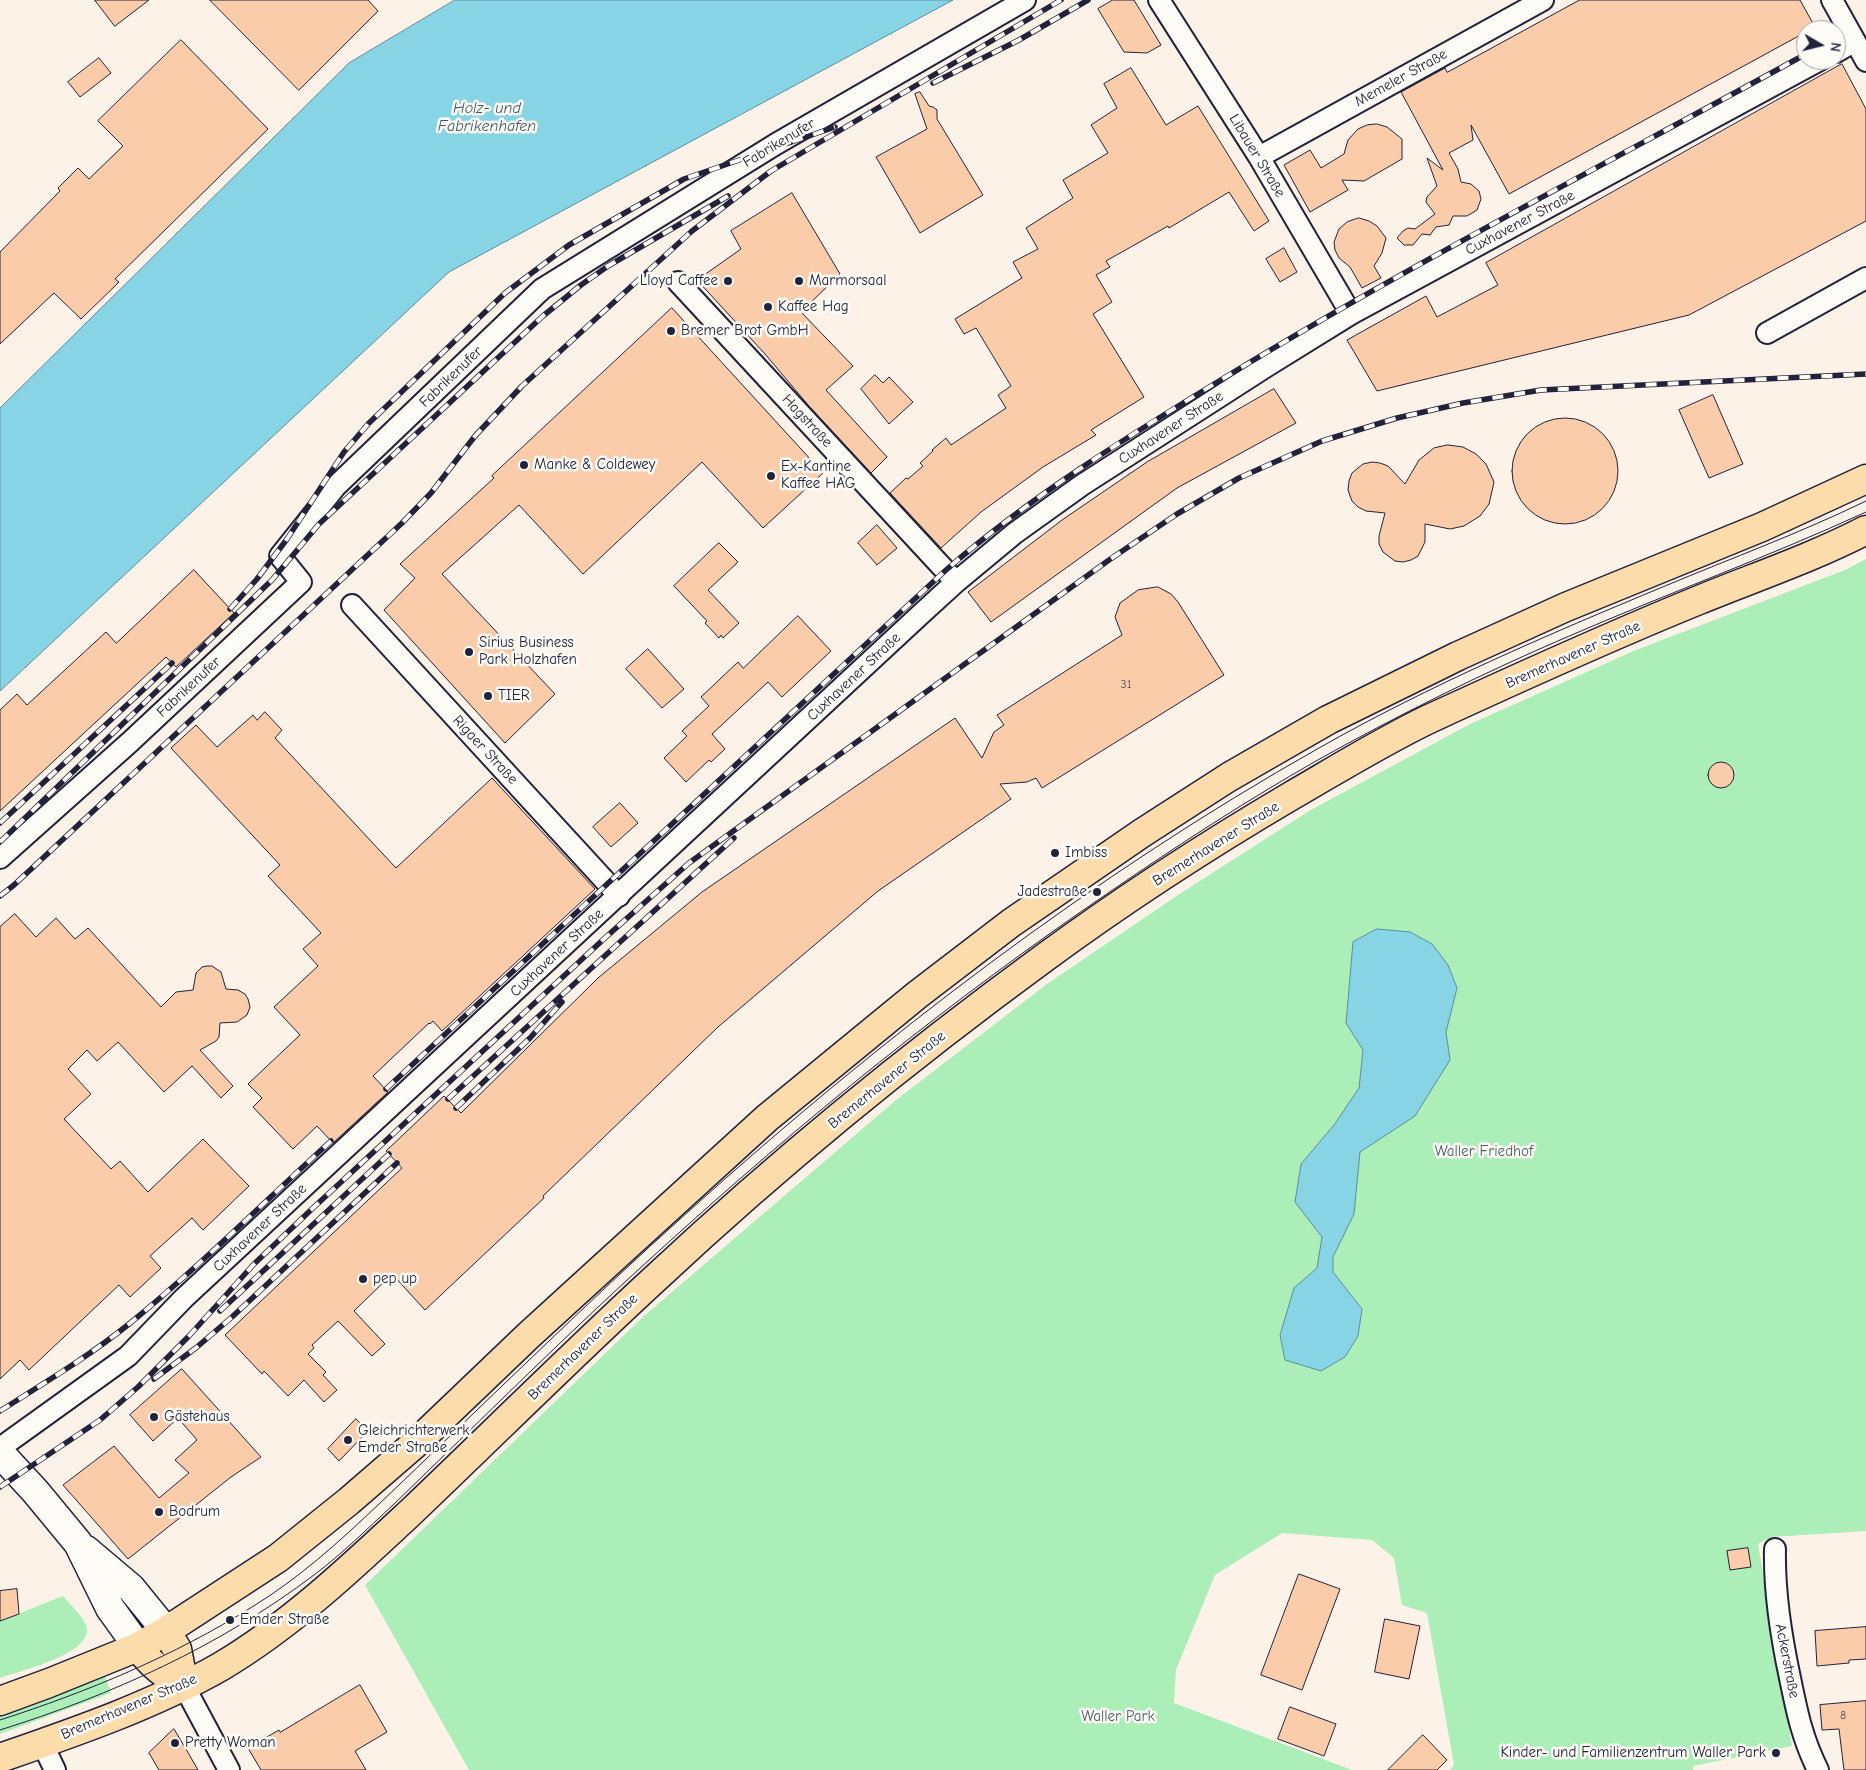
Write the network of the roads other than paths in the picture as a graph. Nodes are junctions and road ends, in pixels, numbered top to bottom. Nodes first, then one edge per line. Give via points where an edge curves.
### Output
1 (1025, 0) edge
2 (1159, 0) edge
3 (1543, 0) edge
4 (1832, 0) edge
5 (1854, 41) junction
6 (1846, 46) edge
7 (1866, 62) edge
8 (1802, 70) edge
9 (1259, 157) junction
10 (1866, 278) edge
11 (678, 282) dead end
12 (1352, 314) junction
13 (1767, 333) dead end
14 (1866, 479) edge
15 (1866, 530) edge
16 (956, 582) junction
17 (352, 605) dead end
18 (0, 858) edge
19 (619, 896) junction
20 (0, 1448) edge
21 (0, 1453) edge
22 (78, 1543) junction
23 (1775, 1549) dead end
24 (166, 1631) junction
25 (138, 1647) junction
26 (184, 1686) junction
27 (0, 1701) edge
28 (42, 1744) junction
29 (0, 1758) edge
30 (55, 1770) edge
31 (230, 1770) edge
32 (1818, 1770) edge

1 - 18 street, Fabrikenufer via 776,144 542,289 336,486 280,556 301,582
2 - 9 street, Libauer Straße
3 - 9 street, Memeler Straße
4 - 5 street
5 - 6 street
5 - 7 street
8 - 12 street, Cuxhavener Straße
9 - 12 street, Libauer Straße
10 - 13 street
11 - 16 street, Hagstraße
12 - 16 street, Cuxhavener Straße via 1082,485 1015,533
14 - 24 main road via 1762,527 1566,607 1458,656 1328,720 1229,776 1142,833 1011,922 917,995 767,1118 529,1335 433,1428 356,1494 278,1558
15 - 26 main road, Bremerhavener Straße via 1835,546 1598,643 1424,722 1358,756 1231,832 1110,912 954,1026 805,1146 660,1273 338,1578 272,1633
16 - 19 street, Cuxhavener Straße
17 - 19 street, Rigaer Straße
19 - 20 street, Cuxhavener Straße via 184,1298 128,1356
21 - 22 street
22 - 24 street via 131,1588
22 - 25 street via 110,1608
23 - 32 street, Ackerstraße via 1779,1628 1802,1733
24 - 25 main road
24 - 26 main road via 177,1649
25 - 26 main road via 157,1669
25 - 27 main road
26 - 28 main road, Bremerhavener Straße
26 - 31 street
28 - 29 main road, Bremerhavener Straße
28 - 30 street

